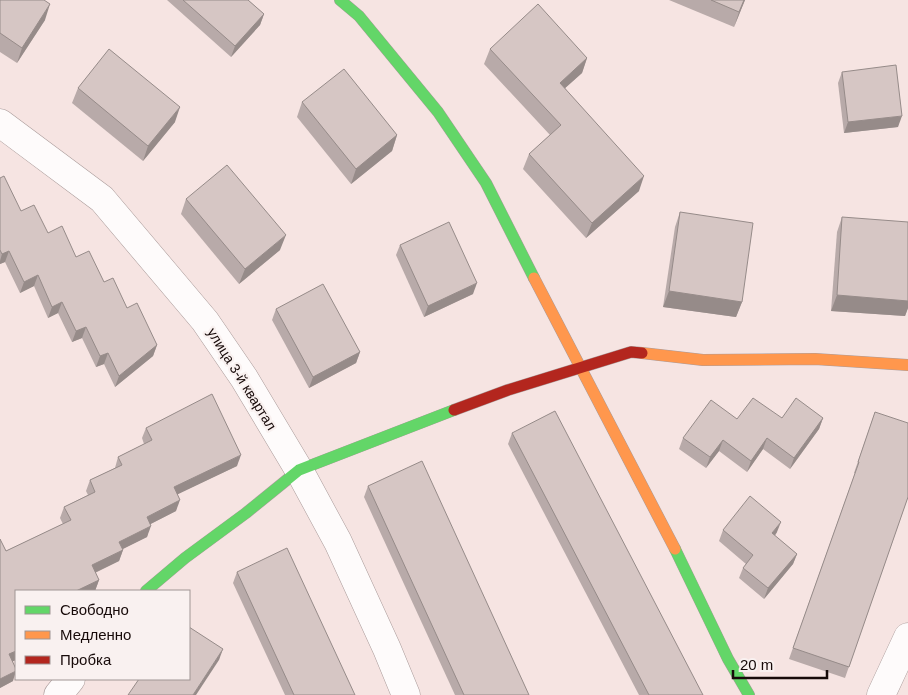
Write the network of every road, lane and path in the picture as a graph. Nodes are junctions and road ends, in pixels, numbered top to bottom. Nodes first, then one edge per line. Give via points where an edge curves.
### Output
1 (340, 0) edge
2 (0, 123) edge
3 (908, 365) edge
4 (580, 368) junction
5 (299, 470) junction
6 (147, 590) edge
7 (908, 638) edge
8 (70, 680) edge
9 (58, 695) edge
10 (406, 695) edge
11 (749, 695) edge
12 (881, 695) edge

1 - 4 street via 359,16 438,112 486,183
2 - 5 street, улица 3-й квартал via 102,199 147,251 205,321 244,378
3 - 4 street via 815,358 703,360 631,352
4 - 5 street via 428,419
4 - 11 street
5 - 6 street
5 - 10 street, улица 3-й квартал via 338,542
7 - 12 street
8 - 9 street

